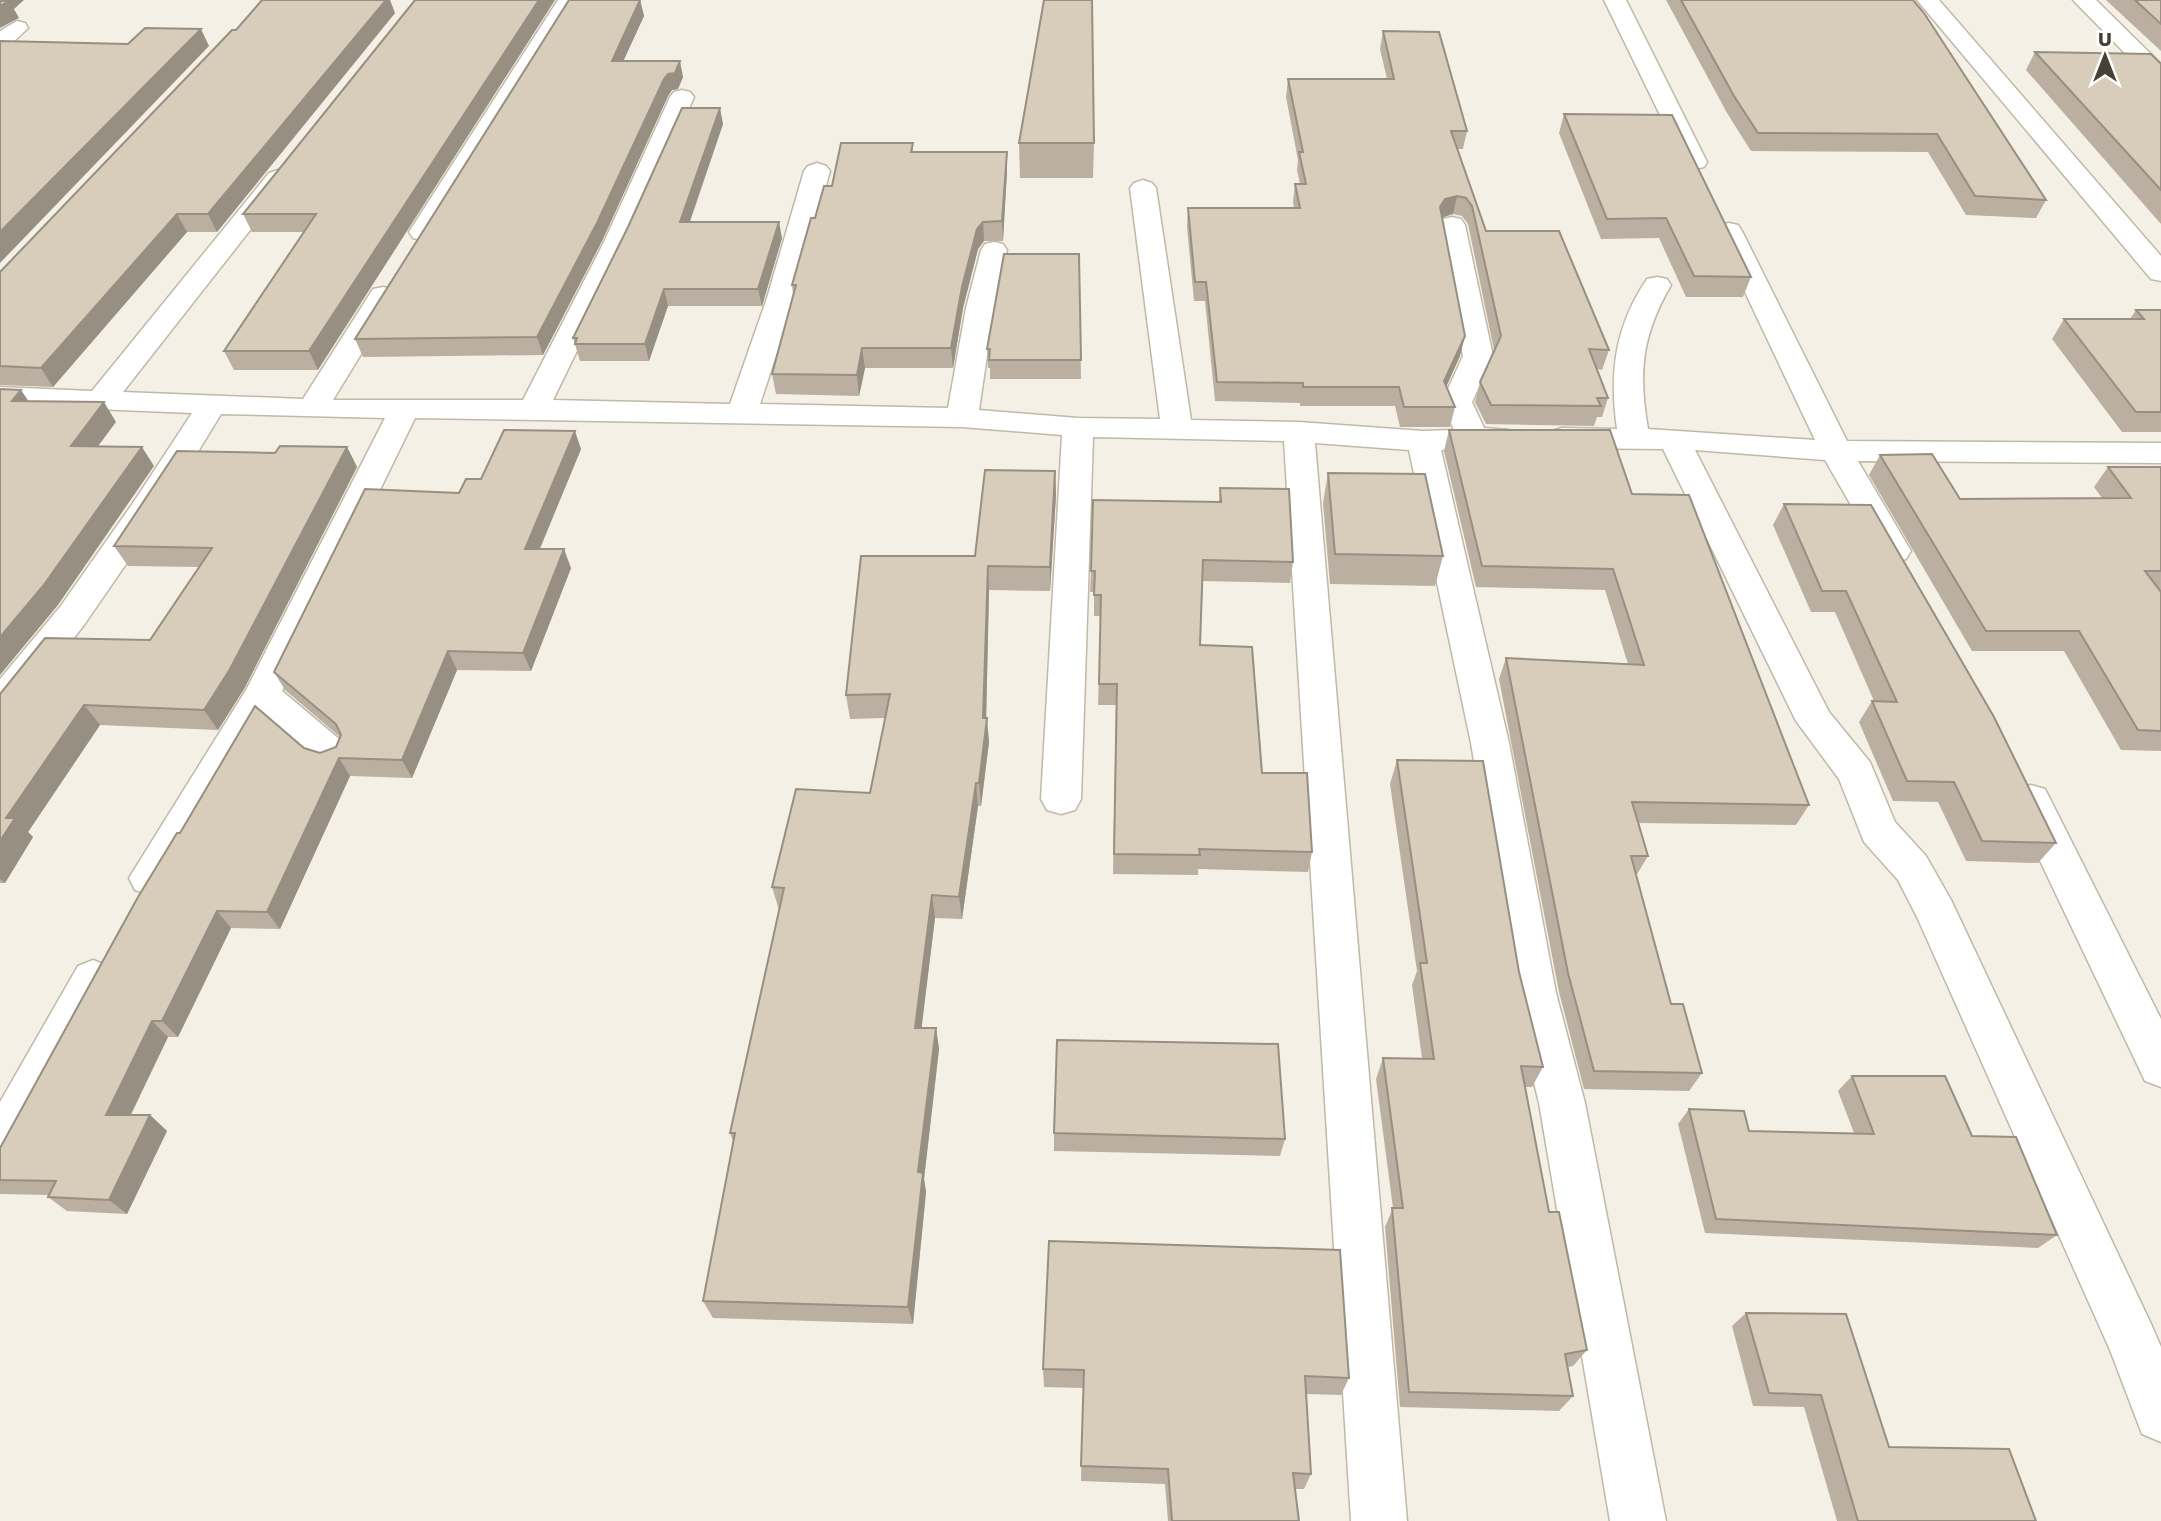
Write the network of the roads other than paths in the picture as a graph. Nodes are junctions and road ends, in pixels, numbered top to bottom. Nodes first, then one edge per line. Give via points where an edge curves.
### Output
1 (569, 0) edge
2 (1615, 0) edge
3 (1928, 0) edge
4 (2084, 0) edge
5 (2161, 77) edge
6 (682, 96) dead end
7 (290, 163) edge
8 (817, 171) dead end
9 (1143, 188) dead end
10 (1707, 188) edge
11 (1720, 213) edge
12 (1452, 225) edge
13 (994, 250) edge
14 (2161, 274) edge
15 (1657, 285) dead end
16 (0, 396) edge
17 (100, 401) junction
18 (212, 405) junction
19 (312, 409) junction
20 (533, 409) junction
21 (404, 410) junction
22 (742, 413) junction
23 (962, 418) junction
24 (1078, 427) junction
25 (1177, 428) junction
26 (1299, 432) junction
27 (1473, 437) junction
28 (1654, 439) junction
29 (1423, 441) junction
30 (1836, 451) junction
31 (2161, 453) edge
32 (1911, 582) edge
33 (262, 695) junction
34 (0, 705) edge
35 (331, 754) edge
36 (2018, 772) edge
37 (1061, 799) dead end
38 (2161, 1066) edge
39 (0, 1147) edge
40 (2161, 1416) edge
41 (1379, 1521) edge
42 (1638, 1521) edge

1 - 19 street
2 - 10 street
3 - 14 street
4 - 5 street
6 - 20 street via 617,242
7 - 17 street
8 - 22 street
9 - 25 street
11 - 30 street
12 - 27 street via 1478,356 1475,373 1457,402
13 - 23 street
15 - 28 street via 1631,336 1628,401
16 - 17 street
17 - 18 street
18 - 19 street
18 - 34 street via 72,616
19 - 21 street
20 - 21 street
20 - 22 street
21 - 33 street
22 - 23 street
23 - 24 street
24 - 25 street
24 - 37 street
25 - 26 street
26 - 29 street
26 - 41 street
27 - 28 street
27 - 29 street
28 - 30 street
28 - 40 street via 1815,721 1856,773 1878,831 1912,868 1936,912 2133,1342
29 - 42 street via 1490,743 1534,993 1562,1103
30 - 31 street
30 - 32 street
33 - 35 street
33 - 39 street via 120,930
36 - 38 street

